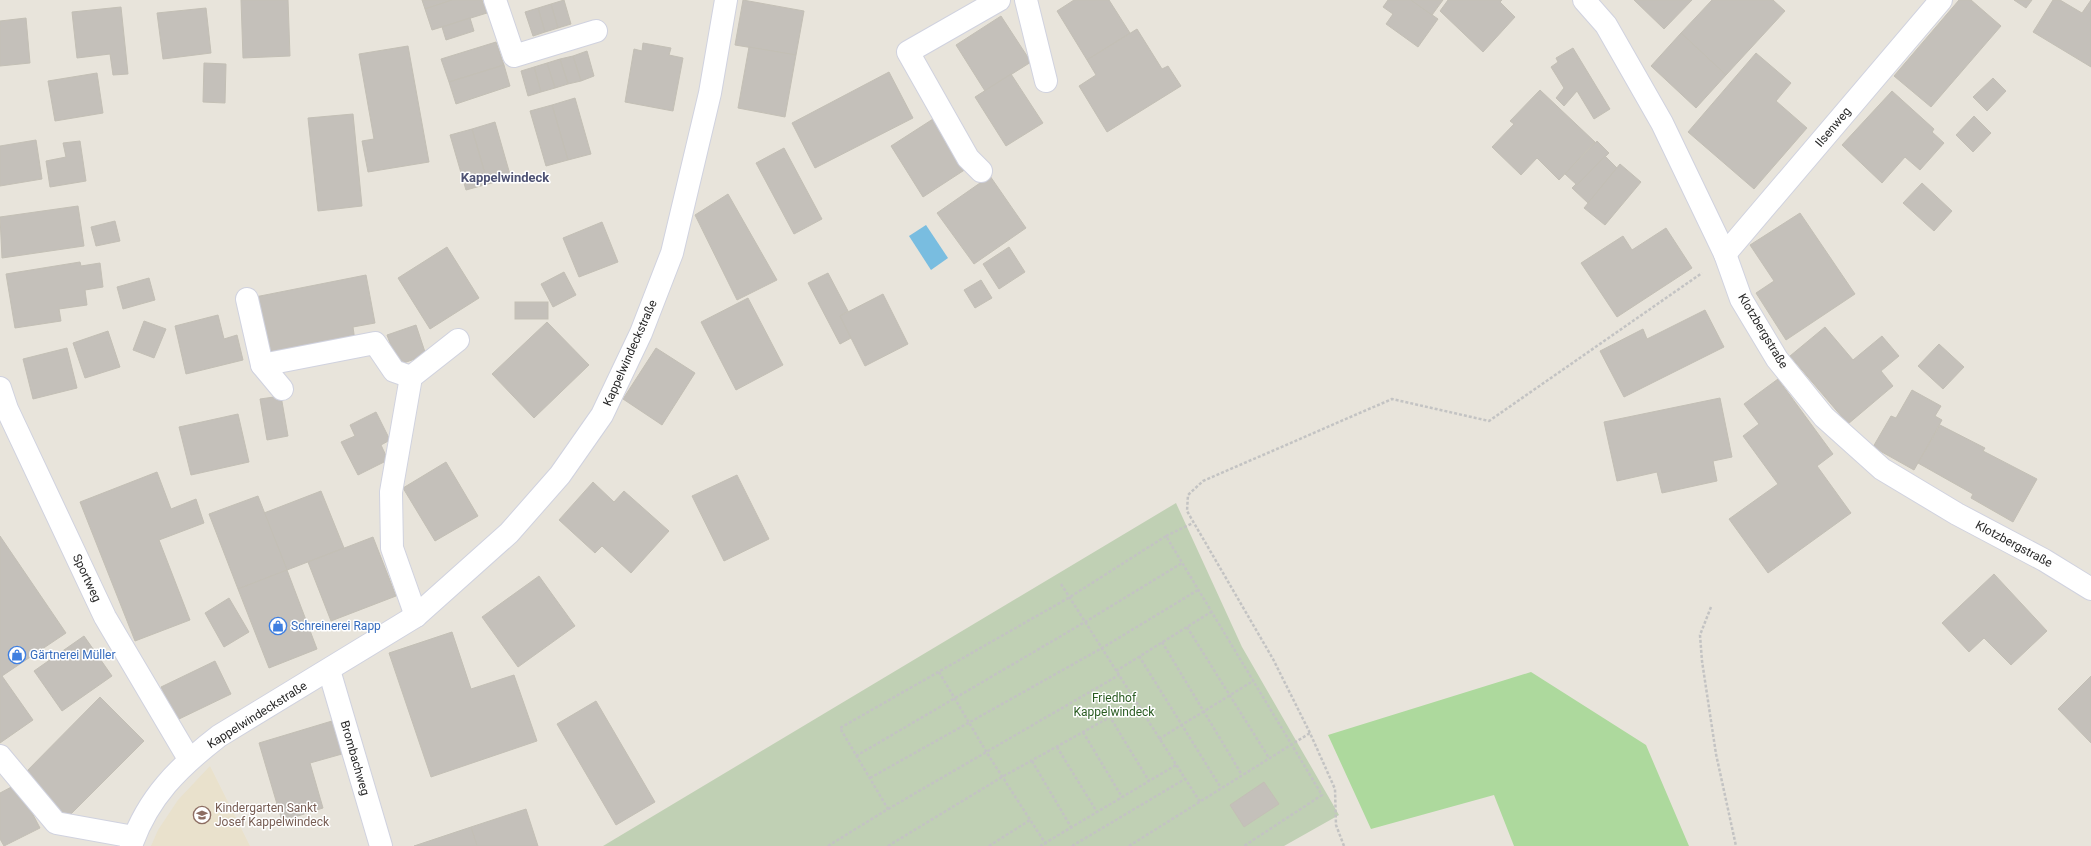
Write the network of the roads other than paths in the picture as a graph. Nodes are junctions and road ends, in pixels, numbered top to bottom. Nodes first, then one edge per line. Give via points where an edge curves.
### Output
1 (495, 0) edge
2 (726, 0) edge
3 (999, 0) edge
4 (1026, 0) edge
5 (1584, 0) edge
6 (1942, 0) edge
7 (596, 31) dead end
8 (1046, 81) dead end
9 (981, 171) dead end
10 (1725, 254) junction
11 (247, 299) dead end
12 (458, 340) dead end
13 (262, 365) junction
14 (411, 377) junction
15 (0, 388) edge
16 (282, 389) dead end
17 (2091, 589) edge
18 (416, 616) junction
19 (329, 670) junction
20 (0, 756) edge
21 (189, 759) junction
22 (133, 842) edge
23 (382, 846) edge

1 - 7 street via 514,56
2 - 18 street, Kappelwindeckstraße via 710,93 672,253 641,333 602,415 560,475 509,533
3 - 9 street via 908,52 968,158
4 - 8 street
5 - 10 street, Klotzbergstraße via 1606,25 1662,123
6 - 10 street, Ilsenweg
10 - 17 street, Klotzbergstraße via 1741,299 1777,359 1824,417 1882,469
11 - 13 street
12 - 14 street
13 - 14 street via 375,343 394,371
13 - 16 street
14 - 18 street via 391,492 392,548
15 - 21 street, Sportweg via 7,410 105,617
18 - 19 street, Kappelwindeckstraße
19 - 21 street, Kappelwindeckstraße via 219,736
19 - 23 street, Brombachweg
20 - 22 street via 56,823
21 - 22 street, Kappelwindeckstraße via 162,788 146,812

